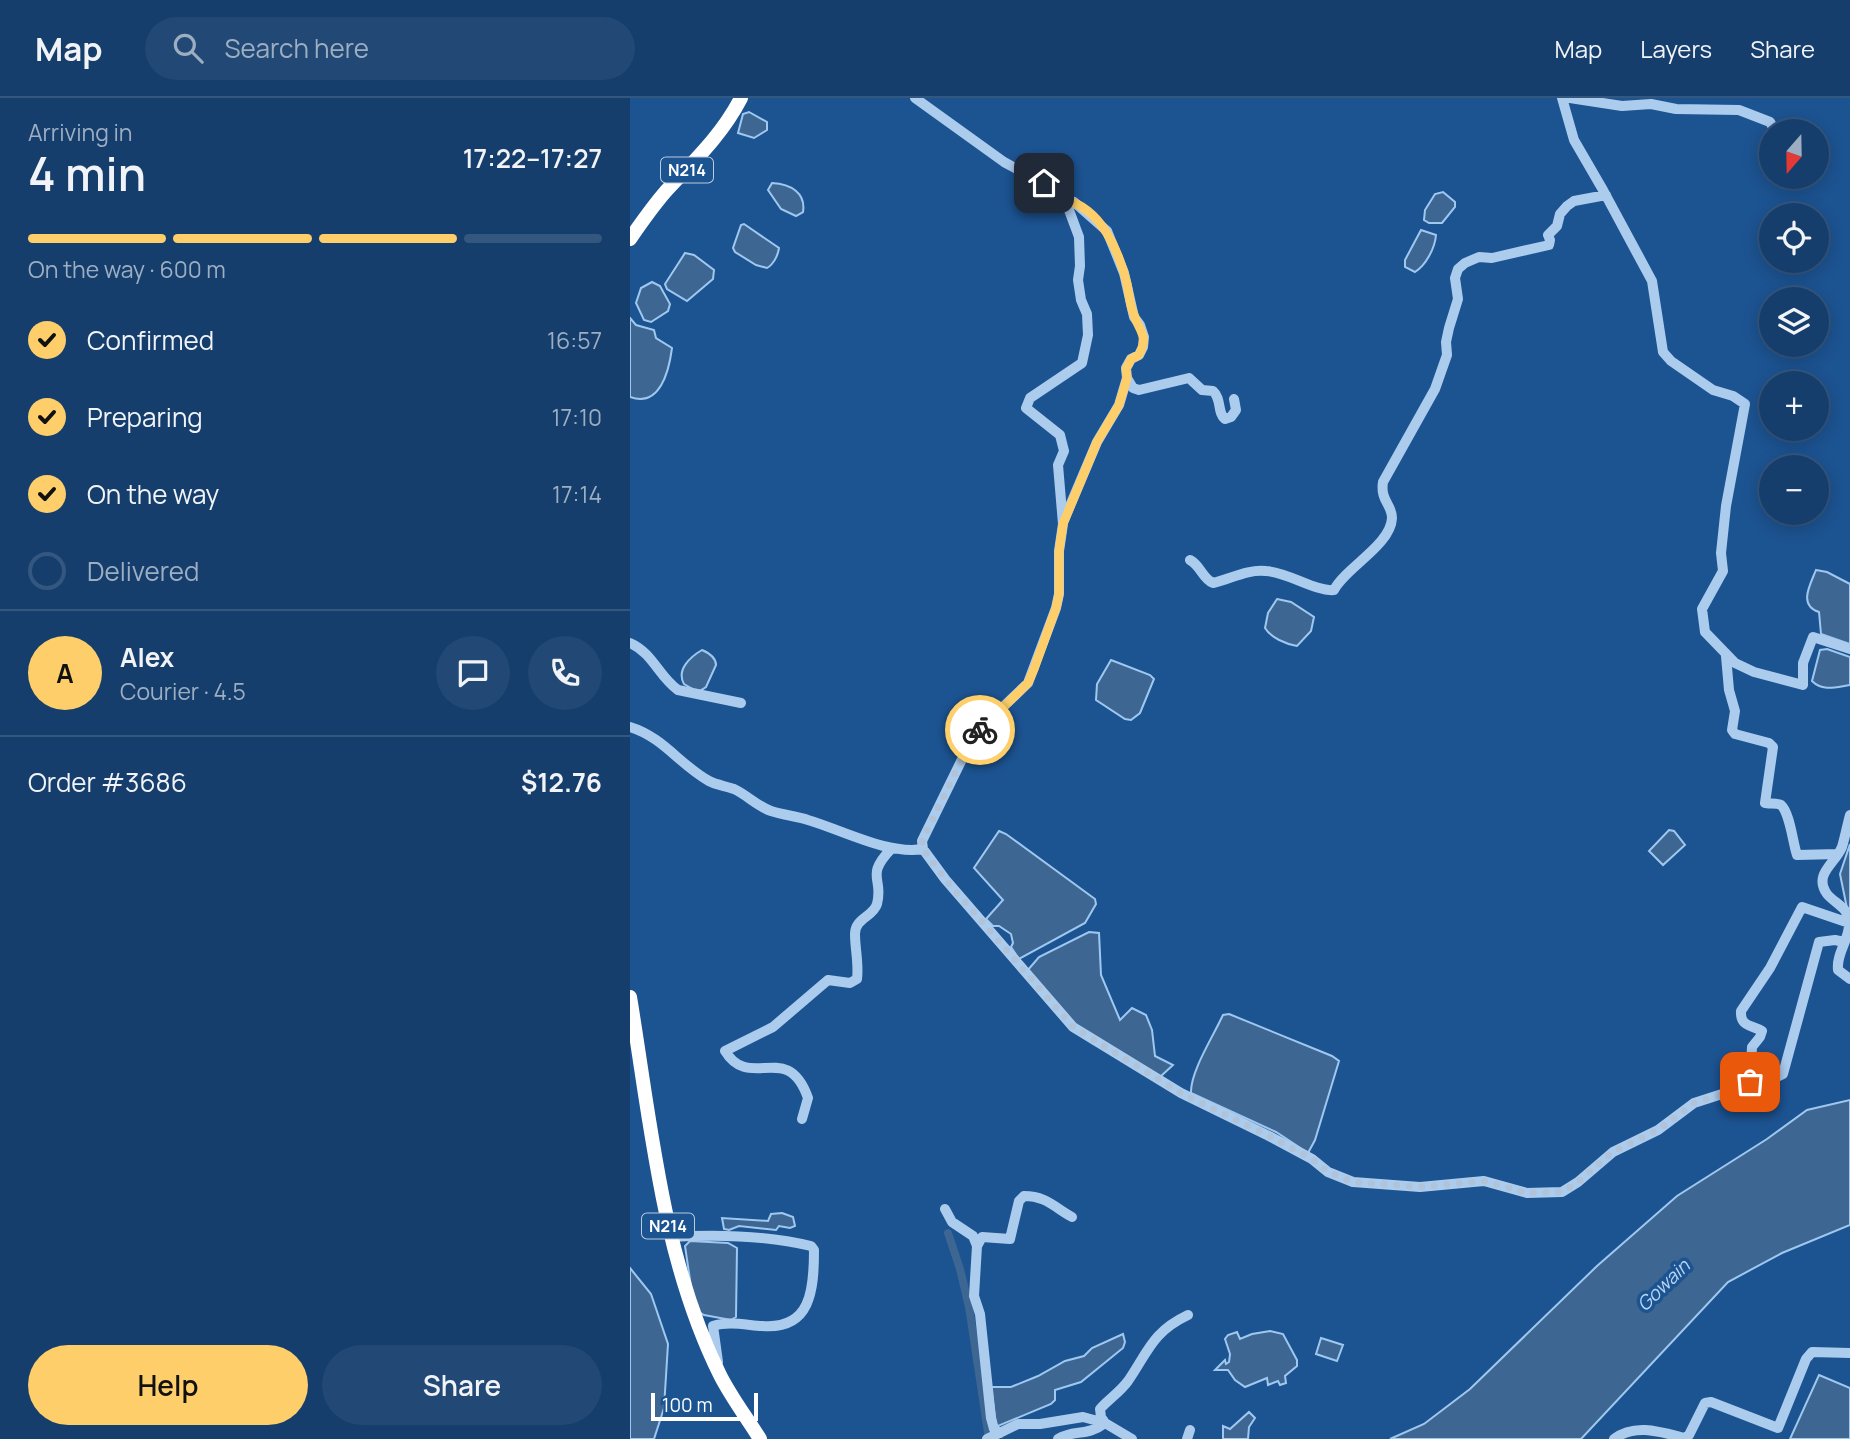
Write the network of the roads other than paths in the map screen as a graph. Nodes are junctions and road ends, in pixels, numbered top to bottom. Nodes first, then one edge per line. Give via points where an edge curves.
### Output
1 (741, 98) edge
2 (915, 98) edge
3 (1562, 98) edge
4 (1570, 98) edge
5 (1762, 119) edge
6 (1606, 195) junction
7 (1065, 200) junction
8 (630, 239) edge
9 (1127, 378) junction
10 (1234, 399) dead end
11 (1063, 524) junction
12 (1190, 560) dead end
13 (630, 643) edge
14 (1850, 649) edge
15 (1726, 656) junction
16 (741, 703) dead end
17 (630, 726) edge
18 (1850, 815) edge
19 (892, 848) junction
20 (923, 849) junction
21 (1838, 854) junction
22 (1849, 923) edge
23 (1844, 942) junction
24 (1850, 978) edge
25 (630, 997) edge
26 (1748, 1086) junction
27 (802, 1119) dead end
28 (946, 1209) dead end
29 (1072, 1217) dead end
30 (670, 1237) junction
31 (977, 1246) junction
32 (1188, 1315) dead end
33 (1850, 1353) edge
34 (721, 1377) junction
35 (1105, 1423) junction
36 (993, 1436) edge
37 (760, 1439) edge
38 (1058, 1439) edge
39 (1132, 1439) edge
40 (1614, 1439) edge

1 - 8 highway, N214 via 702,155 664,193
2 - 7 street via 1004,162 1063,194
3 - 6 street via 1574,140
4 - 5 street via 1622,106 1739,110
6 - 12 street via 1567,205 1558,226 1548,235 1549,245 1479,257 1458,269 1458,299 1447,355 1435,389 1383,482 1381,494 1392,519 1385,534 1339,579 1334,590 1267,570 1213,583
6 - 15 street via 1651,281 1663,352 1713,390 1745,404 1726,506 1723,571 1702,609 1705,632
7 - 9 street via 1074,202 1107,231 1124,274 1144,337 1139,355 1126,369
7 - 11 street via 1079,237 1078,280 1088,335 1082,363 1030,398 1026,408 1060,435
9 - 10 street via 1139,390 1189,378 1202,390 1217,394 1226,419 1236,410
9 - 11 street via 1119,405 1097,442
11 - 20 street via 1059,594 1037,664 1028,683 970,745 922,841
13 - 16 street via 678,690
14 - 15 street via 1813,637 1803,663 1803,685 1754,672
15 - 21 street via 1735,711 1732,730 1773,747 1765,803 1783,807 1797,855
17 - 19 street via 660,740 687,768 710,782 737,790 753,803
18 - 21 street
19 - 20 street
19 - 27 street via 877,869 878,903 855,933 857,979 850,983 828,980 773,1027 725,1051 740,1066 783,1068 797,1075 808,1098
20 - 26 street via 1073,1027 1181,1093 1353,1182 1420,1187 1484,1181 1527,1193 1562,1192 1613,1152 1658,1130 1694,1103
21 - 22 street via 1823,872 1822,883 1828,895 1843,906
22 - 23 street
22 - 26 street via 1802,907 1741,1011 1744,1023 1762,1031 1752,1047
23 - 24 street via 1838,970
23 - 26 street via 1819,942 1783,1074
25 - 30 highway, N214
28 - 31 street via 952,1222 973,1236
29 - 31 street via 1043,1198 1024,1196 1010,1239 982,1237
30 - 34 highway, N214 via 699,1328
30 - 34 street via 750,1236 791,1241 814,1250 807,1303 793,1322 713,1326
31 - 36 street via 974,1296 980,1314
32 - 35 street via 1151,1343 1127,1381 1100,1409
33 - 40 street via 1812,1352 1778,1427 1711,1402 1705,1403 1684,1438 1645,1428
34 - 37 highway, N214
35 - 36 street via 1069,1418 1018,1424
35 - 38 street via 1089,1433
35 - 39 street

